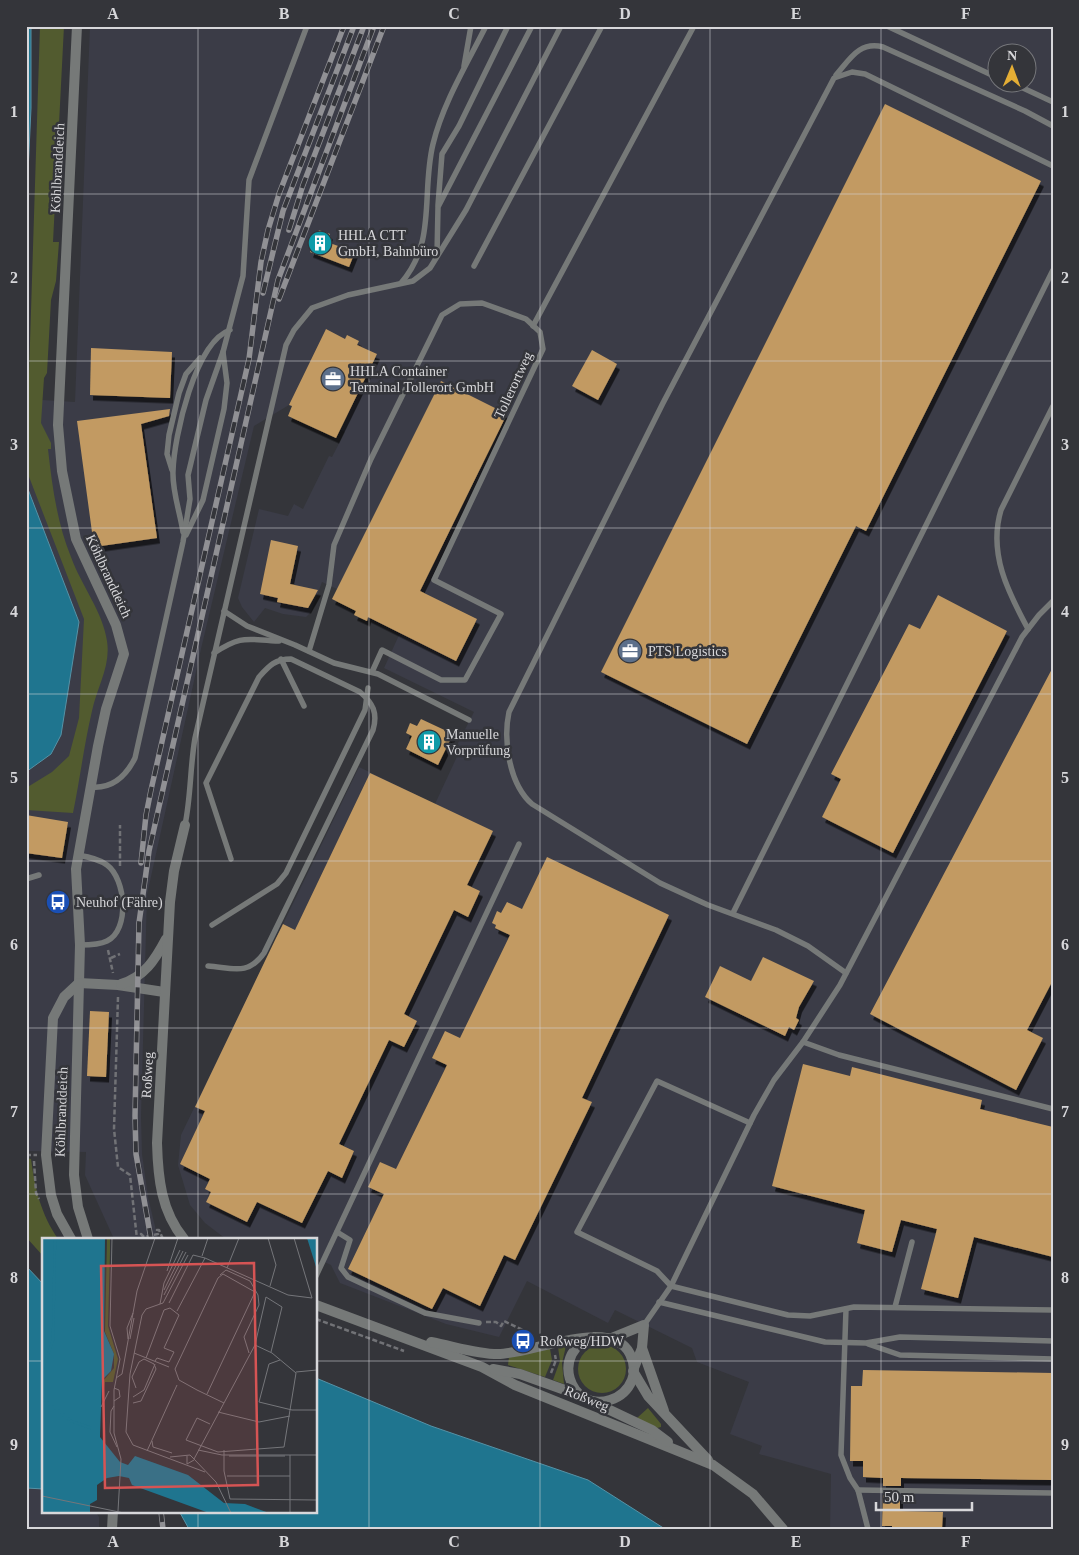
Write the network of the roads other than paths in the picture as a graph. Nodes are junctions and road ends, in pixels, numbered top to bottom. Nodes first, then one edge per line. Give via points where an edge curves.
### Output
1 (77, 26) edge
2 (307, 26) edge
3 (471, 26) edge
4 (486, 26) edge
5 (508, 26) edge
6 (532, 26) edge
7 (561, 26) edge
8 (602, 26) edge
9 (694, 26) edge
10 (887, 26) edge
11 (463, 71) junction
12 (986, 71) edge
13 (834, 78) junction
14 (1032, 92) edge
15 (1053, 102) edge
16 (1053, 126) edge
17 (1053, 166) edge
18 (438, 207) junction
19 (437, 256) junction
20 (474, 266) dead end
21 (1053, 270) edge
22 (401, 283) junction
23 (533, 326) junction
24 (230, 330) junction
25 (223, 352) junction
26 (1053, 406) edge
27 (183, 542) junction
28 (1053, 601) edge
29 (224, 611) junction
30 (1028, 629) junction
31 (284, 641) junction
32 (309, 651) junction
33 (214, 654) junction
34 (281, 659) junction
35 (372, 672) junction
36 (368, 688) dead end
37 (368, 699) junction
38 (304, 706) dead end
39 (469, 720) dead end
40 (91, 786) junction
41 (185, 825) joint
42 (519, 844) dead end
43 (78, 855) junction
44 (231, 859) dead end
45 (39, 875) dead end
46 (26, 880) edge
47 (733, 913) junction
48 (212, 925) dead end
49 (167, 936) junction
50 (80, 945) junction
51 (208, 966) dead end
52 (846, 973) junction
53 (79, 984) junction
54 (116, 985) junction
55 (164, 992) junction
56 (803, 1042) junction
57 (1053, 1109) edge
58 (750, 1123) junction
59 (337, 1232) junction
60 (70, 1238) edge
61 (88, 1238) edge
62 (183, 1238) edge
63 (912, 1242) dead end
64 (318, 1272) edge
65 (671, 1286) junction
66 (659, 1302) junction
67 (318, 1306) edge
68 (894, 1307) junction
69 (846, 1309) junction
70 (1053, 1310) edge
71 (479, 1323) road end
72 (644, 1325) junction
73 (404, 1336) junction
74 (594, 1337) junction
75 (612, 1338) junction
76 (1053, 1341) edge
77 (845, 1342) junction
78 (866, 1343) junction
79 (642, 1348) junction
80 (1053, 1359) edge
81 (482, 1367) junction
82 (634, 1370) junction
83 (589, 1399) junction
84 (666, 1416) junction
85 (683, 1452) junction
86 (713, 1465) junction
87 (858, 1490) junction
88 (1053, 1493) edge
89 (113, 1512) edge
90 (112, 1529) edge
91 (783, 1529) edge
92 (868, 1529) edge

1 - 40 street, Köhlbranddeich via 59,417 62,471 76,539 116,625 124,654 106,709
2 - 24 lane via 250,180 243,276
3 - 11 lane
4 - 11 lane
5 - 18 lane via 442,154
6 - 18 lane
7 - 19 lane via 466,210
8 - 20 lane
9 - 23 lane
10 - 12 lane
11 - 22 lane via 433,144 428,208 418,259
13 - 16 lane via 860,49 869,45 884,47
13 - 17 lane via 852,72 865,74
13 - 47 lane via 663,403 515,698 507,722 506,737 514,773 528,800 627,865 660,883
14 - 15 lane
18 - 19 lane
19 - 22 lane via 423,276
21 - 47 lane
22 - 29 lane via 324,302 312,308 294,330 278,374
23 - 32 lane via 526,319 482,303 460,304 442,315 371,459 334,545 329,585
23 - 35 lane, Tollerortweg via 540,332 543,349 434,580 501,614 465,680 441,680 382,650
24 - 25 lane
24 - 27 lane via 218,335 186,374 179,393 167,454
25 - 27 lane via 206,400 188,475 190,499
25 - 27 lane via 228,384 224,409 203,500
26 - 30 lane via 1003,505 998,522 1001,574
27 - 40 lane via 135,758 119,779 100,788
28 - 30 lane
29 - 31 lane via 247,626
29 - 33 lane
30 - 52 lane
31 - 32 lane
31 - 33 lane via 240,639
32 - 35 lane via 338,665
33 - 41 lane via 190,762 189,808
34 - 37 lane via 291,659 309,667
34 - 38 lane
34 - 44 lane via 270,664 258,677 206,783
35 - 39 lane
36 - 37 lane
37 - 48 lane via 286,873 277,884
37 - 51 lane via 375,710 373,730 264,953 256,964 247,969
40 - 43 street, Köhlbranddeich
41 - 49 street, Roßweg via 174,870
42 - 59 lane
43 - 50 street, Köhlbranddeich via 76,893
43 - 50 lane via 106,864 115,872 121,887 122,919 120,928 107,941
45 - 46 lane
47 - 52 lane via 792,938
49 - 54 street via 148,968 137,978
49 - 55 street, Roßweg
50 - 53 street, Köhlbranddeich
52 - 56 lane
53 - 54 street
53 - 60 street, Köhlbranddeich via 64,996 54,1018 46,1155 51,1195
53 - 61 street, Köhlbranddeich via 74,1175 78,1208
54 - 55 street
55 - 62 street, Roßweg via 158,1167 166,1210
56 - 57 lane
56 - 58 lane via 774,1080
58 - 65 lane
58 - 65 lane via 657,1081 577,1232 657,1271
59 - 64 lane
59 - 71 lane via 350,1240 341,1268 348,1277 425,1314
63 - 68 lane
65 - 66 lane
65 - 69 lane via 788,1315 810,1316
66 - 72 lane
66 - 77 lane via 825,1342
67 - 73 street, Roßweg
68 - 69 lane
68 - 70 lane
69 - 77 lane
72 - 75 street, Roßweg
72 - 79 street, Roßweg
73 - 74 street, Roßweg via 498,1354
73 - 81 street, Roßweg
74 - 75 street, Roßweg
74 - 83 street, Roßweg via 575,1348 568,1365 571,1384
75 - 82 street, Roßweg via 626,1349
76 - 78 lane via 900,1337
77 - 78 lane
77 - 87 lane via 841,1455
78 - 80 lane via 900,1355
79 - 82 street, Roßweg
79 - 84 street, Roßweg
81 - 83 street, Roßweg via 520,1374
81 - 85 street, Roßweg via 515,1385
82 - 83 street, Roßweg via 630,1384 619,1396 606,1401
82 - 84 street, Roßweg via 648,1396
83 - 85 street, Roßweg via 652,1430
84 - 86 street, Roßweg
85 - 86 street, Roßweg
86 - 91 street, Roßweg via 753,1494
87 - 88 lane
87 - 92 lane
89 - 90 street

